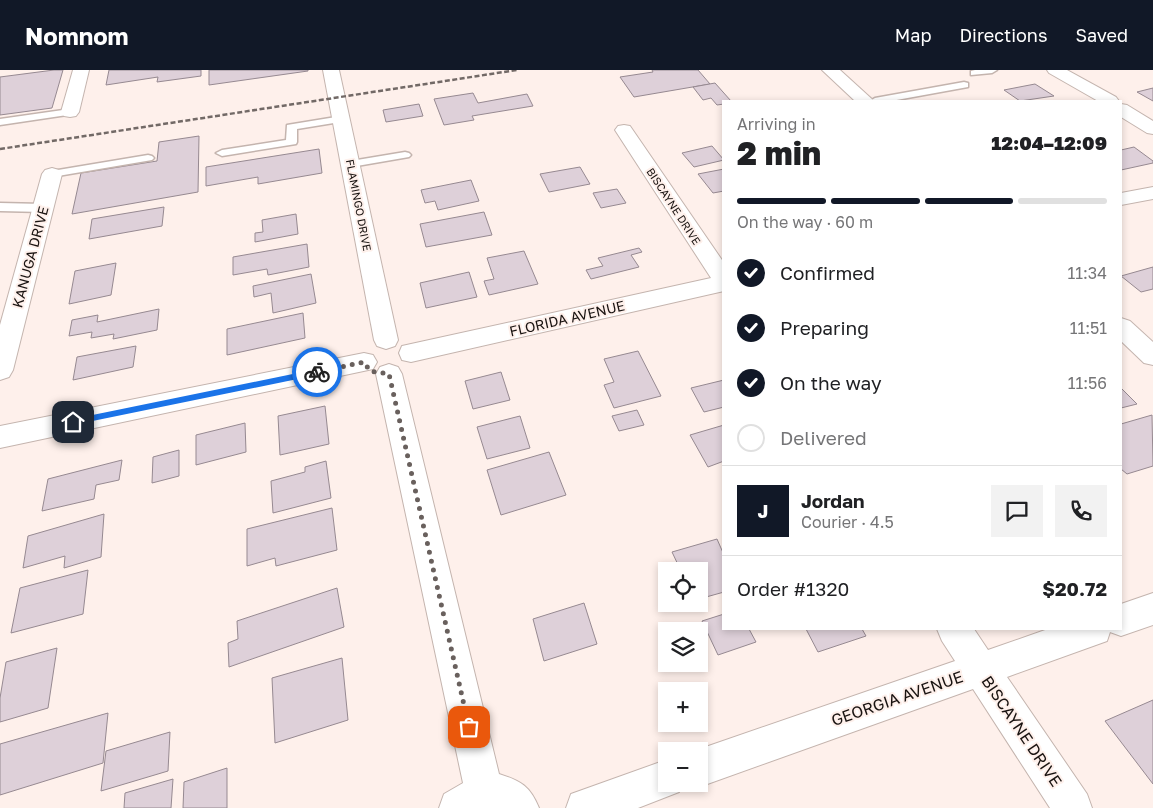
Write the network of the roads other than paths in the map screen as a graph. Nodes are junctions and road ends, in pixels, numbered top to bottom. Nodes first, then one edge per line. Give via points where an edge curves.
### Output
1 (81, 70) edge
2 (331, 70) edge
3 (830, 70) edge
4 (992, 70) edge
5 (1055, 70) edge
6 (1070, 70) edge
7 (974, 73) dead end
8 (964, 85) dead end
9 (1086, 86) junction
10 (865, 100) edge
11 (881, 100) edge
12 (1108, 100) edge
13 (1122, 110) edge
14 (70, 112) joint
15 (342, 119) junction
16 (0, 122) edge
17 (1153, 129) edge
18 (624, 130) dead end
19 (222, 153) dead end
20 (404, 155) dead end
21 (148, 158) dead end
22 (351, 164) junction
23 (52, 174) joint
24 (1153, 192) edge
25 (1122, 199) edge
26 (0, 207) edge
27 (43, 208) junction
28 (722, 279) edge
29 (722, 282) edge
30 (1122, 329) edge
31 (386, 340) junction
32 (411, 352) junction
33 (1153, 356) edge
34 (376, 368) junction
35 (0, 370) edge
36 (0, 437) edge
37 (1153, 609) edge
38 (1122, 620) edge
39 (955, 630) edge
40 (1092, 630) edge
41 (980, 668) junction
42 (708, 765) edge
43 (658, 782) edge
44 (471, 800) edge
45 (520, 808) edge
46 (585, 808) edge
47 (1073, 808) edge

1 - 14 street
2 - 15 street, FLAMINGO DRIVE
3 - 10 street
4 - 7 lane
5 - 9 street
6 - 9 street via 1084,79
8 - 11 lane
9 - 12 street
13 - 17 street
14 - 16 lane
15 - 19 lane via 290,127 292,142
15 - 22 street, FLAMINGO DRIVE
18 - 28 street, BISCAYNE DRIVE
20 - 22 lane
21 - 23 lane
22 - 31 street, FLAMINGO DRIVE
23 - 27 street, KANUGA DRIVE
24 - 25 street
26 - 27 lane
27 - 35 street, KANUGA DRIVE
29 - 32 street, FLORIDA AVENUE
30 - 33 street
31 - 32 street via 400,341
31 - 34 street via 372,346 364,356
32 - 34 street via 407,364 396,372
34 - 36 street
34 - 44 street
37 - 38 street
39 - 41 street, BISCAYNE DRIVE
40 - 41 street, GEORGIA AVENUE
41 - 42 street, GEORGIA AVENUE
41 - 47 street, BISCAYNE DRIVE
43 - 46 street
44 - 45 street via 496,792 508,796

